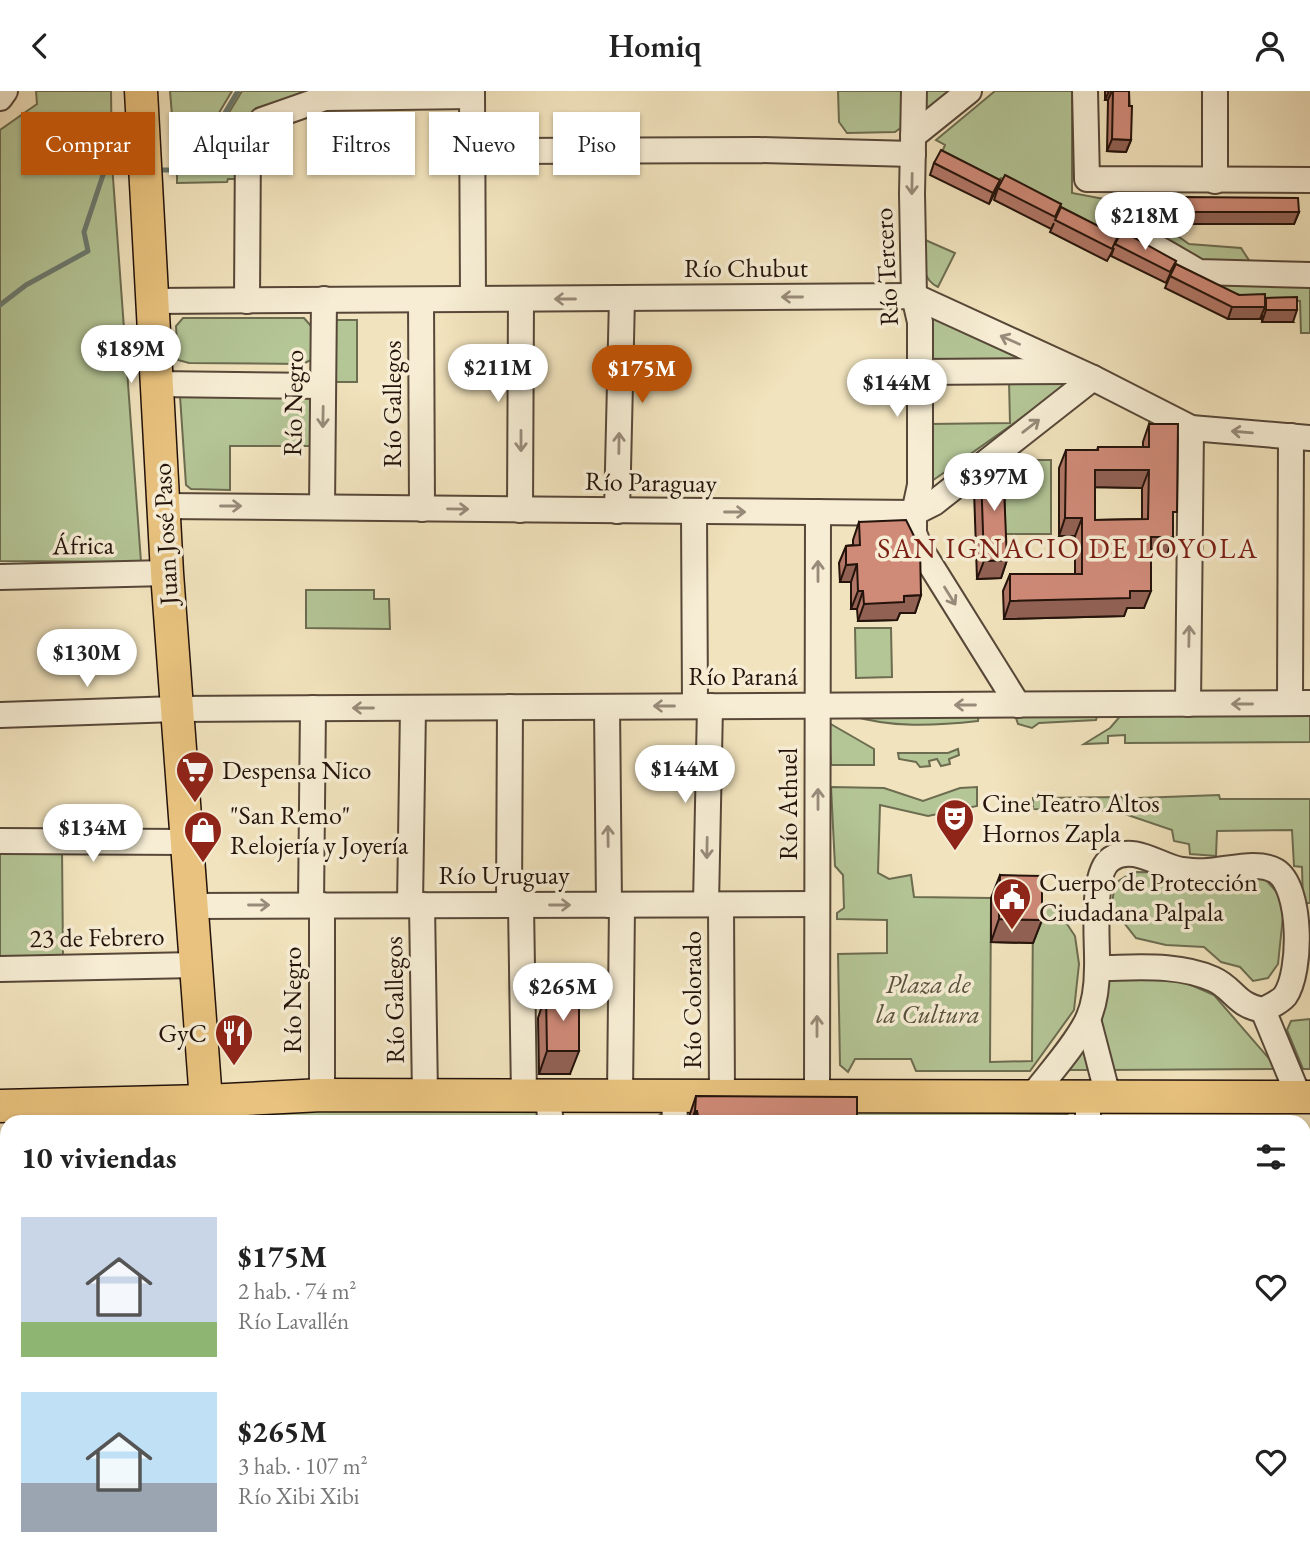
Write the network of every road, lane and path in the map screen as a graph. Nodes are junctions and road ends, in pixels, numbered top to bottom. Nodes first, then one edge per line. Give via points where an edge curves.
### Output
1 (141, 91) edge
2 (914, 91) edge
3 (969, 91) edge
4 (1085, 91) edge
5 (1215, 91) edge
6 (472, 94) edge
7 (472, 112) edge
8 (913, 145) junction
9 (539, 151) edge
10 (473, 175) edge
11 (1310, 180) edge
12 (1215, 181) junction
13 (1150, 217) dead end
14 (1310, 275) edge
15 (914, 296) junction
16 (622, 298) junction
17 (324, 299) junction
18 (421, 299) junction
19 (473, 299) junction
20 (521, 299) junction
21 (247, 300) junction
22 (153, 301) junction
23 (920, 372) junction
24 (1086, 374) junction
25 (157, 384) junction
26 (323, 386) junction
27 (1191, 428) junction
28 (1300, 437) edge
29 (163, 506) junction
30 (322, 507) junction
31 (422, 509) junction
32 (520, 510) junction
33 (617, 511) junction
34 (694, 512) junction
35 (818, 512) junction
36 (914, 513) junction
37 (167, 573) junction
38 (0, 577) edge
39 (1300, 703) edge
40 (1188, 704) junction
41 (1018, 705) junction
42 (703, 706) junction
43 (818, 706) junction
44 (510, 707) junction
45 (607, 707) junction
46 (313, 708) junction
47 (413, 708) junction
48 (176, 709) junction
49 (0, 715) edge
50 (0, 841) edge
51 (187, 842) junction
52 (713, 904) junction
53 (817, 904) junction
54 (316, 905) junction
55 (416, 905) junction
56 (515, 905) junction
57 (615, 905) junction
58 (191, 906) junction
59 (195, 965) junction
60 (1097, 968) junction
61 (0, 969) edge
62 (1263, 1010) junction
63 (1087, 1019) junction
64 (322, 1095) junction
65 (425, 1095) junction
66 (620, 1095) junction
67 (722, 1095) junction
68 (817, 1095) junction
69 (1032, 1096) junction
70 (1305, 1097) edge
71 (541, 1104) edge
72 (1095, 1105) edge
73 (0, 1106) edge
74 (675, 1108) edge
75 (206, 1112) edge

1 - 22 main road, Juan José Paso
2 - 8 street, Río Tercero
3 - 8 street
4 - 12 street via 1087,179
5 - 12 street
6 - 7 street
6 - 21 street via 325,98 262,120 248,140
8 - 9 street
8 -> 15 street, Río Tercero
10 - 19 street
11 - 12 street
13 - 14 street via 1149,238 1156,247 1199,272
15 -> 16 street, Río Chubut
15 - 23 street, Río Tercero via 920,322
24 -> 15 street, Río Chubut
16 -> 20 street, Río Chubut
33 -> 16 street
17 - 18 street, Río Chubut
17 - 21 street, Río Chubut
17 - 26 street, Río Negro
18 - 19 street, Río Chubut
18 - 31 street, Río Gallegos
19 - 20 street, Río Chubut
20 -> 32 street
21 - 22 street, Río Chubut
22 - 25 main road, Juan José Paso
23 - 24 street
23 - 36 street, Río Tercero via 920,485
24 - 27 street, Río Chubut
36 -> 24 street via 934,503
25 - 26 street
25 - 29 main road, Juan José Paso
26 -> 30 street, Río Negro
28 -> 27 street, Río Chubut
40 -> 27 street
28 - 39 street
29 -> 30 street, Río Paraguay
29 - 37 main road, Juan José Paso
30 - 31 street, Río Paraguay
31 -> 32 street, Río Paraguay
32 - 33 street, Río Paraguay
33 - 34 street, Río Paraguay
34 -> 35 street, Río Paraguay
34 - 42 street, Río Colorado
35 - 36 street, Río Paraguay
43 -> 35 street, Río Athuel
36 -> 41 street, Río Tercero via 920,548
37 - 38 street, África
37 - 48 main road, Juan José Paso
39 -> 40 street, Río Paraná
40 - 41 street, Río Paraná
41 -> 43 street, Río Paraná
42 - 43 street, Río Paraná
42 -> 45 street, Río Paraná
42 -> 52 street, Río Colorado
53 -> 43 street, Río Athuel
44 - 45 street, Río Paraná
44 - 47 street, Río Paraná
44 - 56 street
57 -> 45 street
47 -> 46 street, Río Paraná
46 - 48 street, Río Paraná
46 - 54 street, Río Negro
47 - 55 street, Río Gallegos
48 - 49 street, Río Paraná
48 - 51 main road, Juan José Paso
50 - 51 street
51 - 58 main road, Juan José Paso
52 - 53 street, Río Uruguay
52 - 57 street, Río Uruguay
52 - 67 street, Río Colorado
68 -> 53 street, Río Athuel
54 - 55 street, Río Uruguay
58 -> 54 street, Río Uruguay
54 - 64 street, Río Negro
55 - 56 street, Río Uruguay
55 - 65 street, Río Gallegos
56 -> 57 street, Río Uruguay
56 - 71 street
57 - 66 street
58 - 59 main road, Juan José Paso
59 - 61 street, 23 de Febrero
59 - 75 main road, Juan José Paso
60 - 62 street via 1163,968 1204,975 1241,1003
60 - 62 street via 1100,881 1113,857 1146,857 1176,869 1205,872 1261,866 1273,869 1286,878 1297,937 1289,986 1284,996
60 - 63 street via 1096,992
62 - 70 street
63 - 69 street
63 - 72 street
64 - 65 main road
64 - 75 main road
65 - 71 main road
66 - 71 main road
66 - 74 main road
67 - 68 main road
67 - 74 main road
68 - 69 main road
69 - 72 main road
70 - 72 main road
73 - 75 main road

